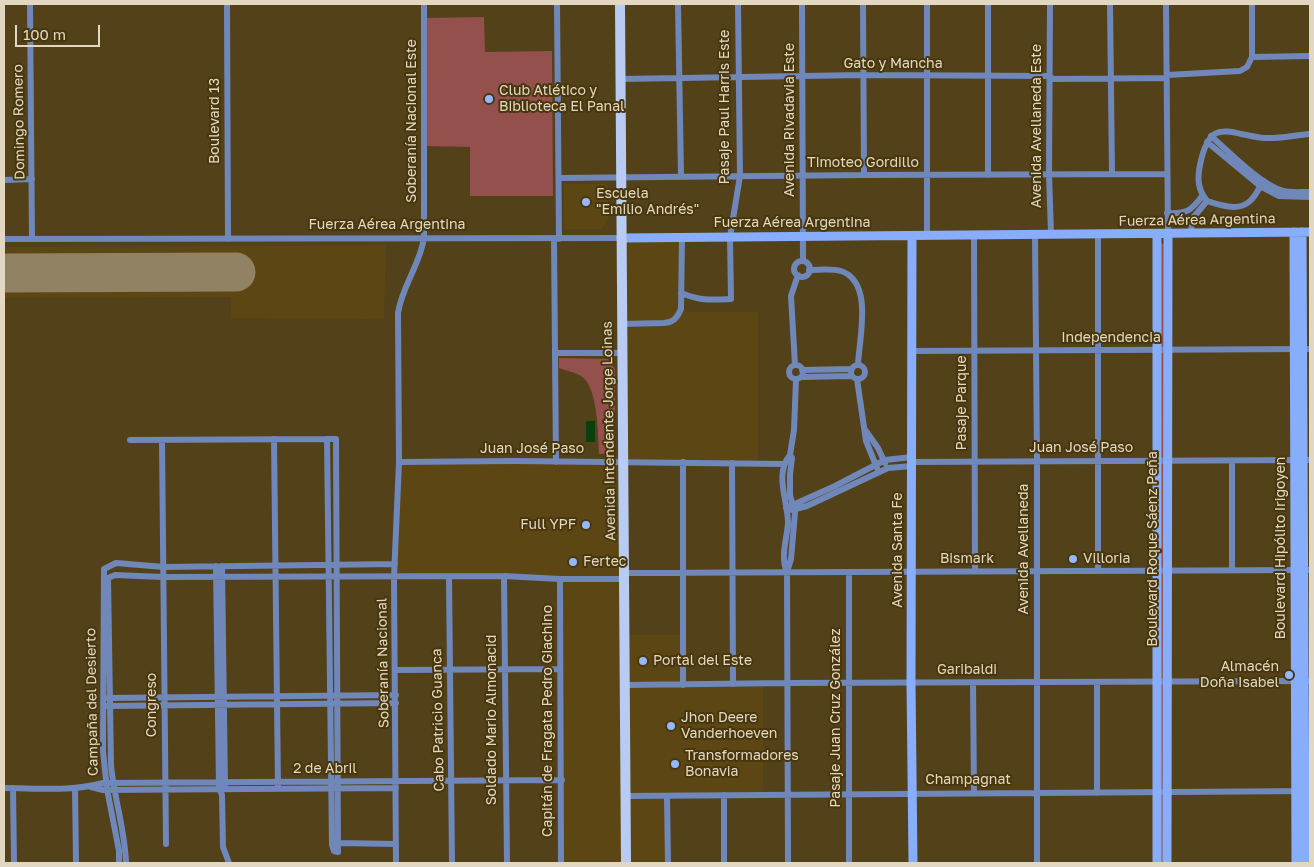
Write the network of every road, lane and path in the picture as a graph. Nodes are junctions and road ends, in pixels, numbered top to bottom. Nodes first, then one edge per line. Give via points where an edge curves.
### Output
1 (30, 4) edge
2 (227, 4) edge
3 (424, 4) edge
4 (557, 4) edge
5 (620, 4) edge
6 (678, 4) edge
7 (738, 4) edge
8 (802, 4) edge
9 (863, 4) edge
10 (927, 4) edge
11 (988, 4) edge
12 (1050, 4) edge
13 (1110, 4) edge
14 (1166, 4) edge
15 (1252, 4) edge
16 (1310, 56) edge
17 (1252, 57) junction
18 (863, 76) junction
19 (926, 76) junction
20 (987, 76) junction
21 (1050, 76) junction
22 (802, 77) junction
23 (1166, 77) junction
24 (679, 78) junction
25 (739, 78) junction
26 (620, 79) junction
27 (1111, 79) junction
28 (1310, 134) edge
29 (1209, 139) junction
30 (988, 174) junction
31 (1049, 174) junction
32 (1112, 174) junction
33 (1166, 174) junction
34 (803, 175) junction
35 (864, 175) junction
36 (926, 175) junction
37 (681, 176) junction
38 (740, 176) junction
39 (621, 177) junction
40 (559, 178) junction
41 (32, 179) junction
42 (4, 180) edge
43 (1262, 184) junction
44 (1310, 192) edge
45 (1310, 197) edge
46 (1205, 198) junction
47 (1167, 213) junction
48 (1302, 232) edge
49 (1168, 234) junction
50 (1191, 234) junction
51 (974, 235) junction
52 (1098, 235) junction
53 (1157, 235) junction
54 (803, 236) junction
55 (927, 236) junction
56 (1035, 236) junction
57 (682, 237) junction
58 (730, 237) junction
59 (912, 237) junction
60 (424, 238) junction
61 (622, 238) junction
62 (32, 239) junction
63 (228, 239) junction
64 (556, 239) junction
65 (4, 240) edge
66 (802, 261) junction
67 (809, 270) junction
68 (798, 275) junction
69 (682, 293) junction
70 (622, 324) junction
71 (1303, 349) edge
72 (1035, 350) junction
73 (1157, 350) junction
74 (1167, 350) junction
75 (912, 351) junction
76 (974, 351) junction
77 (1098, 351) junction
78 (555, 353) junction
79 (622, 353) junction
80 (794, 365) junction
81 (858, 365) junction
82 (800, 375) junction
83 (854, 375) junction
84 (866, 430) junction
85 (274, 439) junction
86 (327, 439) junction
87 (130, 440) dead end
88 (162, 440) junction
89 (790, 455) junction
90 (884, 460) junction
91 (1037, 460) junction
92 (1098, 460) junction
93 (1162, 460) junction
94 (1232, 460) junction
95 (1303, 460) edge
96 (974, 461) junction
97 (399, 462) junction
98 (556, 462) junction
99 (624, 462) junction
100 (684, 462) junction
101 (912, 462) junction
102 (732, 463) junction
103 (785, 464) junction
104 (876, 464) junction
105 (887, 468) junction
106 (879, 472) junction
107 (794, 507) junction
108 (786, 510) junction
109 (395, 564) junction
110 (275, 565) junction
111 (328, 565) junction
112 (337, 565) junction
113 (219, 566) junction
114 (164, 567) junction
115 (1098, 570) junction
116 (1157, 570) junction
117 (1167, 570) junction
118 (1232, 570) junction
119 (1303, 570) edge
120 (975, 571) junction
121 (1037, 571) junction
122 (787, 572) junction
123 (849, 572) junction
124 (911, 572) junction
125 (684, 573) junction
126 (733, 573) junction
127 (219, 576) junction
128 (274, 576) junction
129 (333, 576) junction
130 (449, 576) junction
131 (504, 576) junction
132 (624, 576) junction
133 (163, 577) junction
134 (394, 577) junction
135 (108, 578) joint
136 (560, 579) junction
137 (396, 670) junction
138 (504, 670) junction
139 (560, 670) junction
140 (450, 671) junction
141 (1303, 681) edge
142 (973, 682) junction
143 (1037, 682) junction
144 (1097, 682) junction
145 (1156, 682) junction
146 (1167, 682) junction
147 (787, 683) junction
148 (848, 683) junction
149 (911, 683) junction
150 (683, 684) junction
151 (733, 684) junction
152 (624, 685) junction
153 (396, 695) junction
154 (276, 696) junction
155 (333, 696) junction
156 (164, 697) junction
157 (221, 697) junction
158 (107, 698) junction
159 (333, 703) junction
160 (396, 703) junction
161 (221, 704) junction
162 (276, 704) junction
163 (164, 705) junction
164 (107, 706) junction
165 (451, 780) junction
166 (505, 780) junction
167 (562, 780) junction
168 (334, 784) junction
169 (396, 784) junction
170 (165, 785) junction
171 (222, 785) junction
172 (278, 785) junction
173 (110, 786) junction
174 (4, 788) edge
175 (13, 788) junction
176 (75, 788) junction
177 (1303, 790) edge
178 (1157, 792) junction
179 (1167, 792) junction
180 (912, 793) junction
181 (974, 793) junction
182 (1036, 793) junction
183 (1097, 793) junction
184 (724, 795) junction
185 (788, 795) junction
186 (849, 795) junction
187 (626, 796) junction
188 (667, 796) junction
189 (166, 844) dead end
190 (396, 844) junction
191 (14, 863) edge
192 (76, 863) edge
193 (119, 863) edge
194 (126, 863) edge
195 (229, 863) edge
196 (396, 863) edge
197 (452, 863) edge
198 (507, 863) edge
199 (562, 863) edge
200 (626, 863) edge
201 (668, 863) edge
202 (724, 863) edge
203 (788, 863) edge
204 (849, 863) edge
205 (913, 863) edge
206 (1037, 863) edge
207 (1157, 863) edge
208 (1167, 863) edge
209 (1296, 863) edge
210 (1305, 863) edge

1 - 41 street, Domingo Romero
2 - 63 street, Boulevard 13
3 - 60 street, Soberanía Nacional Este
4 - 40 street
5 - 26 main road, Avenida Intendente Jorge Loinas
6 - 24 street
7 - 25 street, Pasaje Paul Harris Este
8 - 22 street, Avenida Rivadavia Este
9 - 18 street
10 - 19 street
11 - 20 street
12 - 21 street, Avenida Avellaneda Este
13 - 27 street
14 - 23 street
15 - 17 street
16 - 17 street
17 - 23 street, Gato y Mancha via 1247,67 1240,71
18 - 19 street, Gato y Mancha
18 - 22 street, Gato y Mancha
18 - 35 street
19 - 20 street, Gato y Mancha
19 - 36 street
20 - 21 street, Gato y Mancha
20 - 30 street
21 - 27 street, Gato y Mancha via 1052,79
21 - 31 street, Avenida Avellaneda Este
22 - 25 street, Gato y Mancha
22 - 34 street, Avenida Rivadavia Este
23 - 27 street, Gato y Mancha
23 - 33 street
24 - 25 street, Gato y Mancha
24 - 26 street, Gato y Mancha
24 - 37 street
25 - 38 street, Pasaje Paul Harris Este
26 - 39 main road, Avenida Intendente Jorge Loinas
27 - 32 street
28 - 29 street via 1266,138 1230,130 1221,131
29 - 43 street
29 - 46 street via 1199,170 1198,186
30 - 31 street, Timoteo Gordillo
30 - 36 street, Timoteo Gordillo
31 - 32 street, Timoteo Gordillo
31 - 56 street, Avenida Avellaneda Este via 1051,233
32 - 33 street, Timoteo Gordillo
33 - 47 street
34 - 35 street, Timoteo Gordillo
34 - 38 street, Timoteo Gordillo
34 - 54 street, Avenida Rivadavia Este
35 - 36 street, Timoteo Gordillo
36 - 55 street
37 - 38 street, Timoteo Gordillo
37 - 39 street, Timoteo Gordillo
38 - 58 street, Pasaje Paul Harris Este
39 - 40 street, Timoteo Gordillo
39 - 61 main road, Avenida Intendente Jorge Loinas
40 - 64 street
41 - 42 street
41 - 62 street, Domingo Romero
43 - 44 street via 1285,192
43 - 45 street via 1279,196
43 - 46 street via 1244,206 1236,207
46 - 47 street via 1187,212
46 - 50 street via 1192,219
47 - 49 street
48 - 50 street, Fuerza Aérea Argentina
48 - 71 street, Boulevard Hipólito Irigoyen
49 - 50 street, Fuerza Aérea Argentina
49 - 53 street, Fuerza Aérea Argentina
49 - 74 street, Boulevard Roque Sáenz Peña
51 - 55 street, Fuerza Aérea Argentina
51 - 56 street, Fuerza Aérea Argentina
51 - 76 street, Pasaje Parque
52 - 53 street, Fuerza Aérea Argentina
52 - 56 street, Fuerza Aérea Argentina
52 - 77 street
53 - 73 street, Boulevard Roque Sáenz Peña
54 - 58 street, Fuerza Aérea Argentina
54 - 59 street, Fuerza Aérea Argentina
54 - 66 street, Avenida Rivadavia Este
55 - 59 street, Fuerza Aérea Argentina
56 - 72 street, Avenida Avellaneda
57 - 58 street, Fuerza Aérea Argentina
57 - 61 street, Fuerza Aérea Argentina
57 - 69 street
58 - 69 street, Pasaje Paul Harris Este via 731,299 697,299
59 - 75 street, Avenida Santa Fe
60 - 63 street, Fuerza Aérea Argentina
60 - 64 street, Fuerza Aérea Argentina
60 - 97 street, Soberanía Nacional Este via 398,313
61 - 64 street, Fuerza Aérea Argentina
61 - 70 main road, Avenida Intendente Jorge Loinas
62 - 63 street, Fuerza Aérea Argentina
62 - 65 street, Fuerza Aérea Argentina
64 - 78 street
66 - 67 street via 807,263
66 - 68 street via 795,266
67 - 68 street via 805,276
67 - 81 street via 841,271 859,287 862,300
68 - 80 street via 791,296
69 - 70 street via 681,309 676,319 664,323
70 - 79 main road, Avenida Intendente Jorge Loinas
71 - 74 street, Independencia
71 - 95 street, Boulevard Hipólito Irigoyen
72 - 76 street, Independencia
72 - 77 street, Independencia
72 - 91 street, Avenida Avellaneda
73 - 74 street, Independencia
73 - 77 street, Independencia
73 - 93 street, Boulevard Roque Sáenz Peña
74 - 93 street, Boulevard Roque Sáenz Peña
75 - 76 street, Independencia
75 - 101 street, Avenida Santa Fe
76 - 96 street, Pasaje Parque
77 - 92 street
78 - 79 street
78 - 98 street
79 - 99 main road, Avenida Intendente Jorge Loinas
80 - 82 street via 799,366
80 - 82 street via 788,372 792,378
81 - 83 street via 854,366
81 - 83 street via 863,366 865,373 862,378
82 - 83 street
82 - 89 street
83 - 84 street
84 - 90 street
84 - 104 street via 866,441
85 - 86 street
85 - 88 street
85 - 110 street
86 - 111 street
86 - 112 street via 336,439
87 - 88 street
88 - 114 street, Congreso
89 - 103 street
89 - 107 street via 790,495
90 - 101 street, Juan José Paso
90 - 104 street, Juan José Paso
90 - 105 street
91 - 92 street, Juan José Paso
91 - 96 street, Juan José Paso
91 - 121 street, Avenida Avellaneda
92 - 93 street, Juan José Paso
92 - 115 street
93 - 94 street, Juan José Paso
93 - 116 street, Boulevard Roque Sáenz Peña
93 - 117 street, Boulevard Roque Sáenz Peña
94 - 95 street, Juan José Paso
94 - 118 street
95 - 119 street, Boulevard Hipólito Irigoyen
96 - 101 street, Juan José Paso
96 - 120 street, Pasaje Parque
97 - 98 street, Juan José Paso
97 - 109 street, Soberanía Nacional
98 - 99 street, Juan José Paso
99 - 100 street, Juan José Paso
99 - 132 main road, Avenida Intendente Jorge Loinas
100 - 102 street, Juan José Paso
100 - 125 street
101 - 105 street, Juan José Paso
101 - 124 street, Avenida Santa Fe
102 - 103 street, Juan José Paso
102 - 126 street
103 - 108 street via 782,483
104 - 106 street
104 - 107 street, Juan José Paso
105 - 106 street, Juan José Paso
106 - 107 street, Juan José Paso via 807,506
107 - 108 street, Juan José Paso
107 - 122 street via 791,560
108 - 122 street via 784,565
109 - 112 street
109 - 134 street, Soberanía Nacional
110 - 111 street
110 - 113 street
110 - 128 street
111 - 112 street
111 - 129 street
112 - 129 street
113 - 114 street
113 - 127 street
114 - 133 street, Congreso
114 - 158 street, Campaña del Desierto via 116,563 104,569
115 - 116 street, Bismark
115 - 121 street, Bismark
116 - 117 street, Bismark
116 - 145 street, Boulevard Roque Sáenz Peña
117 - 118 street, Bismark
117 - 146 street, Boulevard Roque Sáenz Peña
118 - 119 street, Bismark
119 - 141 street, Boulevard Hipólito Irigoyen
120 - 121 street, Bismark
120 - 124 street, Bismark
121 - 143 street, Avenida Avellaneda
122 - 123 street, Bismark
122 - 126 street, Bismark
122 - 147 street
123 - 124 street, Bismark
123 - 148 street, Pasaje Juan Cruz González
124 - 149 street, Avenida Santa Fe
125 - 126 street, Bismark
125 - 132 street, Bismark
125 - 150 street
126 - 151 street
127 - 128 street, Bismark
127 - 133 street, Bismark
127 - 157 street
128 - 129 street, Bismark
128 - 154 street
129 - 134 street, Bismark
129 - 155 street
130 - 131 street, Bismark
130 - 134 street, Bismark
130 - 140 street, Cabo Patricio Guanca
131 - 136 street, Bismark
131 - 138 street, Soldado Mario Almonacid
132 - 136 street, Bismark
132 - 152 main road, Avenida Intendente Jorge Loinas
133 - 135 street, Bismark via 115,575
133 - 156 street, Congreso
134 - 137 street, Soberanía Nacional
135 - 158 street, Campaña del Desierto
136 - 139 street, Capitán de Fragata Pedro Giachino
137 - 140 street
137 - 153 street, Soberanía Nacional
138 - 139 street
138 - 140 street
138 - 166 street, Soldado Mario Almonacid
139 - 167 street, Capitán de Fragata Pedro Giachino
140 - 165 street, Cabo Patricio Guanca
141 - 146 street, Garibaldi
141 - 177 street, Boulevard Hipólito Irigoyen
142 - 143 street, Garibaldi
142 - 149 street, Garibaldi
142 - 181 street
143 - 144 street, Garibaldi
143 - 182 street, Avenida Avellaneda
144 - 145 street, Garibaldi
144 - 183 street
145 - 146 street, Garibaldi
145 - 178 street, Boulevard Roque Sáenz Peña
146 - 179 street, Boulevard Roque Sáenz Peña
147 - 148 street, Garibaldi
147 - 151 street, Garibaldi
147 - 185 street
148 - 149 street, Garibaldi
148 - 186 street, Pasaje Juan Cruz González
149 - 180 street, Avenida Santa Fe
150 - 151 street, Garibaldi
150 - 152 street, Garibaldi
152 - 187 main road, Avenida Intendente Jorge Loinas
153 - 155 street
153 - 160 street, Soberanía Nacional
154 - 155 street
154 - 157 street
154 - 162 street
155 - 159 street
156 - 157 street
156 - 158 street
156 - 163 street, Congreso
157 - 161 street
158 - 164 street, Campaña del Desierto
159 - 160 street
159 - 162 street
159 - 168 street
160 - 169 street, Soberanía Nacional
161 - 162 street
161 - 163 street
161 - 171 street
162 - 172 street
163 - 164 street
163 - 170 street, Congreso
164 - 173 street, Campaña del Desierto
165 - 166 street, 2 de Abril
165 - 169 street, 2 de Abril
165 - 197 street, Cabo Patricio Guanca
166 - 167 street, 2 de Abril
166 - 198 street, Soldado Mario Almonacid
167 - 199 street, Capitán de Fragata Pedro Giachino
168 - 169 street, 2 de Abril
168 - 172 street, 2 de Abril
168 - 190 street via 335,842
169 - 190 street, Soberanía Nacional
170 - 171 street, 2 de Abril
170 - 173 street, 2 de Abril
170 - 189 street, Congreso
171 - 172 street, 2 de Abril
171 - 195 street via 223,847
173 - 176 street, 2 de Abril
173 - 193 street, Campaña del Desierto
173 - 194 street, Campaña del Desierto
174 - 175 street, 2 de Abril
175 - 176 street, 2 de Abril
175 - 191 street
176 - 192 street
177 - 179 street, Champagnat
177 - 209 street, Boulevard Hipólito Irigoyen
177 - 210 street, Boulevard Hipólito Irigoyen
178 - 179 street, Champagnat
178 - 183 street, Champagnat
178 - 207 street, Boulevard Roque Sáenz Peña
179 - 208 street, Boulevard Roque Sáenz Peña
180 - 181 street, Champagnat
180 - 186 street, Champagnat
180 - 205 street, Avenida Santa Fe
181 - 182 street, Champagnat
182 - 183 street, Champagnat
182 - 206 street, Avenida Avellaneda
184 - 185 street, Champagnat
184 - 188 street, Champagnat
184 - 202 street
185 - 186 street, Champagnat
185 - 203 street
186 - 204 street, Pasaje Juan Cruz González
187 - 188 street, Champagnat
187 - 200 main road, Avenida Intendente Jorge Loinas
188 - 201 street
190 - 196 street, Soberanía Nacional

